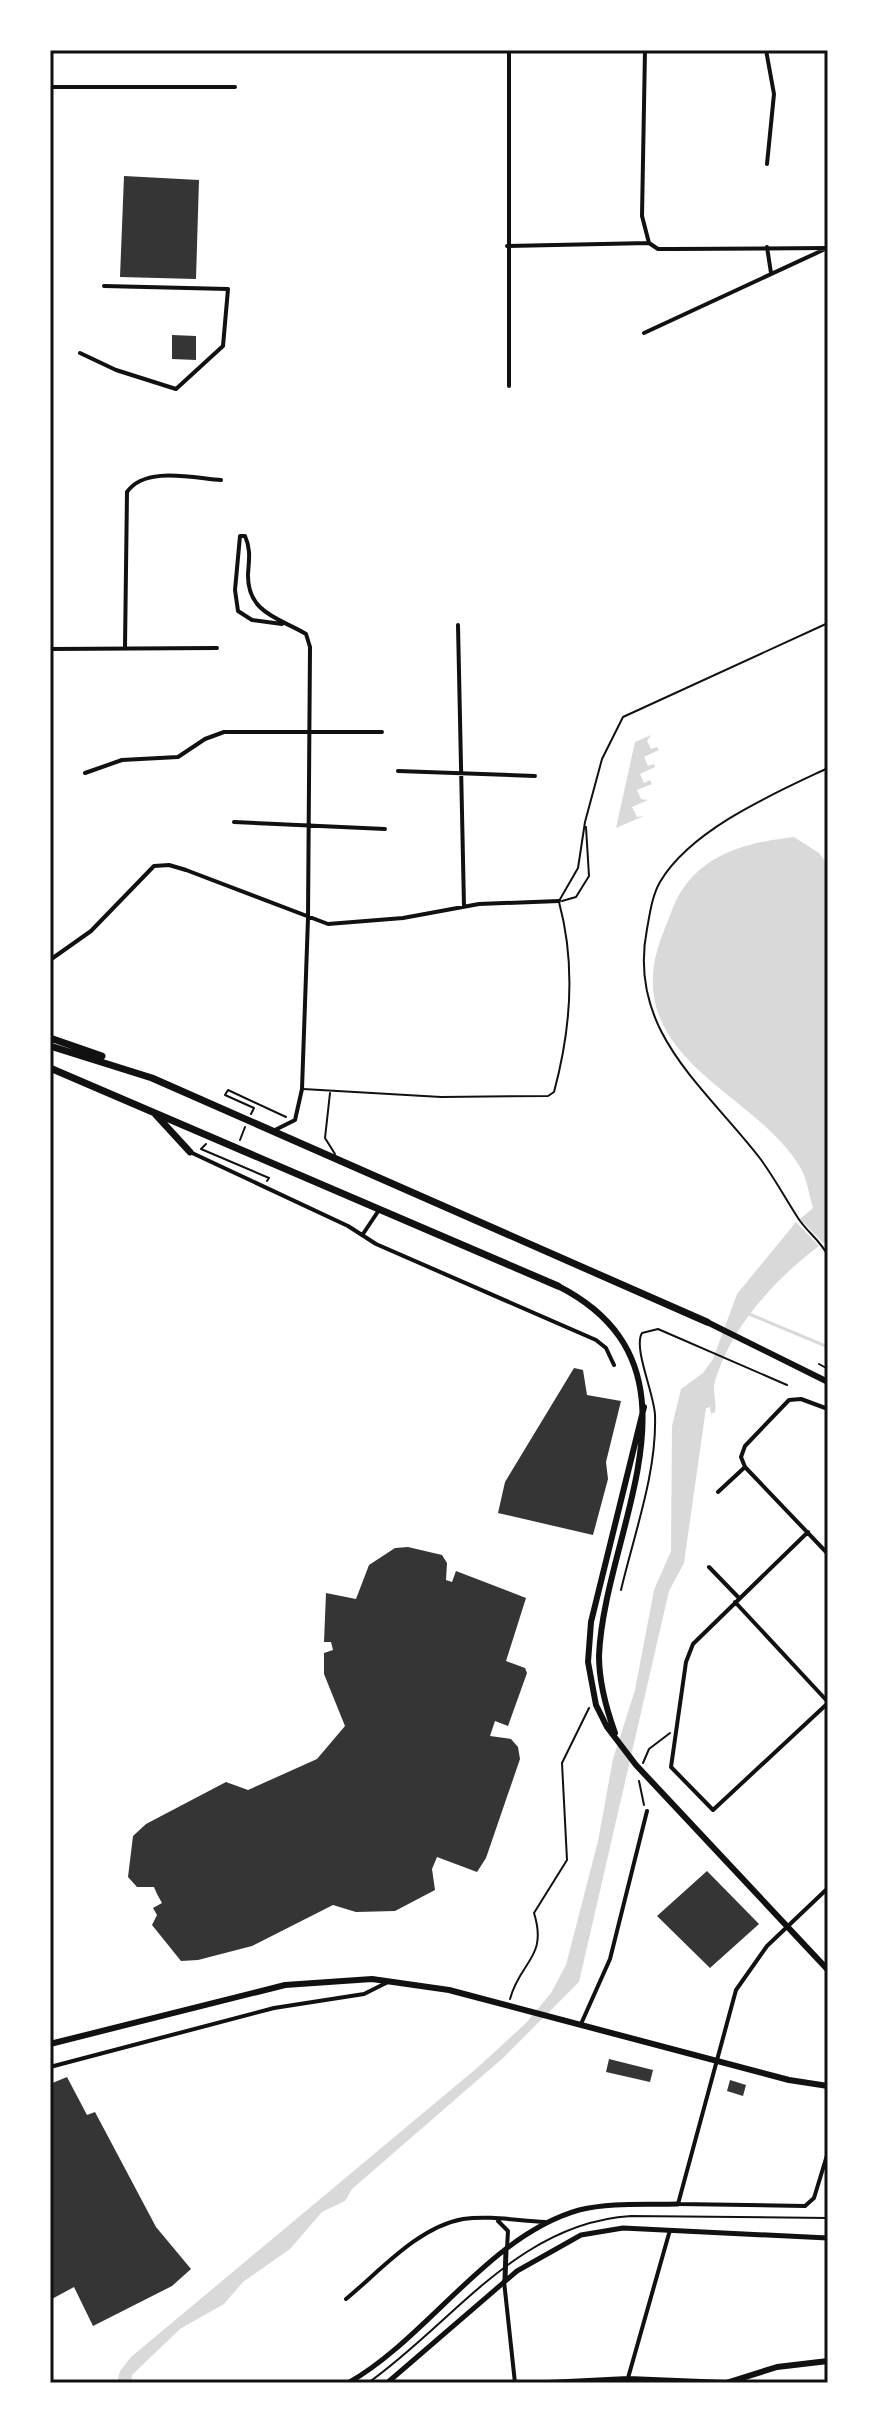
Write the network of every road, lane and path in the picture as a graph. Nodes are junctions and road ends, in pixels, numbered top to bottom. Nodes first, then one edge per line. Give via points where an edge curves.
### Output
1 (509, 50) edge
2 (645, 50) edge
3 (766, 50) edge
4 (50, 87) edge
5 (235, 87) dead end
6 (767, 164) dead end
7 (649, 243) junction
8 (507, 246) junction
9 (767, 247) junction
10 (828, 248) edge
11 (771, 274) junction
12 (104, 286) dead end
13 (644, 333) dead end
14 (80, 353) dead end
15 (509, 386) dead end
16 (221, 480) dead end
17 (828, 623) edge
18 (282, 624) junction
19 (458, 625) dead end
20 (125, 647) junction
21 (217, 648) dead end
22 (50, 649) edge
23 (382, 732) dead end
24 (310, 733) junction
25 (828, 768) edge
26 (398, 771) dead end
27 (85, 773) dead end
28 (460, 773) junction
29 (535, 776) dead end
30 (234, 822) dead end
31 (585, 822) junction
32 (309, 826) junction
33 (385, 829) dead end
34 (559, 901) junction
35 (464, 907) junction
36 (308, 918) junction
37 (50, 960) edge
38 (50, 1038) edge
39 (50, 1046) edge
40 (50, 1068) edge
41 (152, 1078) junction
42 (302, 1089) junction
43 (331, 1091) junction
44 (148, 1108) junction
45 (291, 1125) junction
46 (273, 1131) junction
47 (238, 1143) dead end
48 (218, 1149) dead end
49 (190, 1152) joint
50 (341, 1161) junction
51 (263, 1188) junction
52 (380, 1209) junction
53 (363, 1234) junction
54 (828, 1256) edge
55 (558, 1286) joint
56 (707, 1322) joint
57 (819, 1364) dead end
58 (614, 1365) dead end
59 (828, 1369) edge
60 (828, 1382) edge
61 (787, 1385) dead end
62 (644, 1407) junction
63 (828, 1409) edge
64 (745, 1467) junction
65 (718, 1492) dead end
66 (808, 1532) junction
67 (828, 1554) edge
68 (709, 1567) dead end
69 (621, 1590) dead end
70 (737, 1600) junction
71 (828, 1702) edge
72 (598, 1708) junction
73 (618, 1740) junction
74 (647, 1811) dead end
75 (828, 1888) edge
76 (787, 1927) junction
77 (828, 1970) edge
78 (392, 1980) junction
79 (512, 2005) junction
80 (581, 2024) junction
81 (50, 2044) edge
82 (716, 2060) junction
83 (50, 2067) edge
84 (828, 2086) edge
85 (828, 2152) edge
86 (678, 2204) junction
87 (828, 2218) edge
88 (492, 2219) junction
89 (549, 2223) junction
90 (670, 2229) junction
91 (828, 2238) edge
92 (506, 2250) junction
93 (505, 2266) junction
94 (504, 2281) junction
95 (346, 2299) dead end
96 (828, 2361) edge
97 (628, 2378) junction
98 (348, 2383) edge
99 (368, 2383) edge
100 (387, 2383) edge
101 (515, 2383) edge
102 (528, 2383) edge
103 (727, 2383) edge

1 - 8 street
2 - 7 street via 642,216
3 - 6 street via 774,94
4 - 5 street
7 - 8 street
7 - 9 street via 658,249
8 - 15 street
9 - 10 street
9 - 11 street
10 - 11 street
11 - 13 street
12 - 14 street via 228,289 223,346 176,389
16 - 20 street via 144,479 133,484 125,504
17 - 31 lane via 623,717 602,759
18 - 18 street via 252,598 250,546 240,536 238,611 252,620
18 - 24 street via 306,634 310,647
19 - 28 street
20 - 21 street
20 - 22 street
23 - 24 street
24 - 27 street via 218,733 178,757 122,760
24 - 32 street
25 - 54 path via 738,810 660,881 642,968 649,1009 674,1054 761,1159
26 - 28 street
28 - 29 street
28 - 35 street
30 - 32 street
31 - 34 lane via 578,868
31 - 34 lane via 589,876 576,897
32 - 33 street
32 - 36 street
34 - 35 street
34 - 43 lane via 571,975 554,1092 500,1098
35 - 36 street via 357,924
36 - 37 street via 186,870 154,866 91,931
36 - 42 street
38 - 41 highway
39 - 41 highway
40 - 44 highway
41 - 46 highway
42 - 43 lane
42 - 45 street
43 - 50 lane via 325,1138
44 - 49 highway
44 - 52 highway
45 - 46 street
45 - 47 path via 285,1115 228,1090 225,1095 254,1108
46 - 50 highway
48 - 51 path via 204,1143 201,1149 269,1178
49 - 51 street
50 - 56 highway
51 - 53 street
52 - 53 street
52 - 55 highway
53 - 58 street via 602,1343
55 - 62 main road via 592,1308 615,1334 635,1369
56 - 60 main road
57 - 59 path
61 - 69 path via 658,1329 648,1329 638,1340 651,1385 654,1432
62 - 72 main road via 591,1622 588,1662
62 - 73 main road via 640,1464 599,1656 603,1695
63 - 64 street via 789,1400 745,1446
64 - 65 street
64 - 66 street
66 - 67 street
66 - 70 street
68 - 70 street
70 - 71 street
70 - 71 street via 701,1633 688,1653 671,1767 713,1810
72 - 73 main road
72 - 79 path via 587,1708 562,1763 567,1860 534,1913 541,1934 536,1955 515,1981
73 - 76 main road
74 - 80 street via 610,1959
75 - 76 street
76 - 77 main road
76 - 82 street via 741,1981
78 - 79 main road
78 - 81 main road via 326,1979 285,1985
78 - 83 street via 364,1994 274,2008
79 - 80 main road
80 - 82 main road
82 - 84 main road
82 - 86 street
85 - 86 street via 812,2202 781,2207
86 - 89 street via 593,2207
87 - 93 lane via 600,2219 555,2233
88 - 89 street
88 - 92 street via 508,2231
88 - 95 street via 463,2219 434,2229
89 - 92 street
90 - 91 street
90 - 94 street via 609,2229 581,2235
90 - 97 street
92 - 93 street
92 - 98 street
93 - 94 street
93 - 99 lane
94 - 100 street
94 - 101 street
96 - 103 main road via 777,2367
97 - 102 street
97 - 103 street

